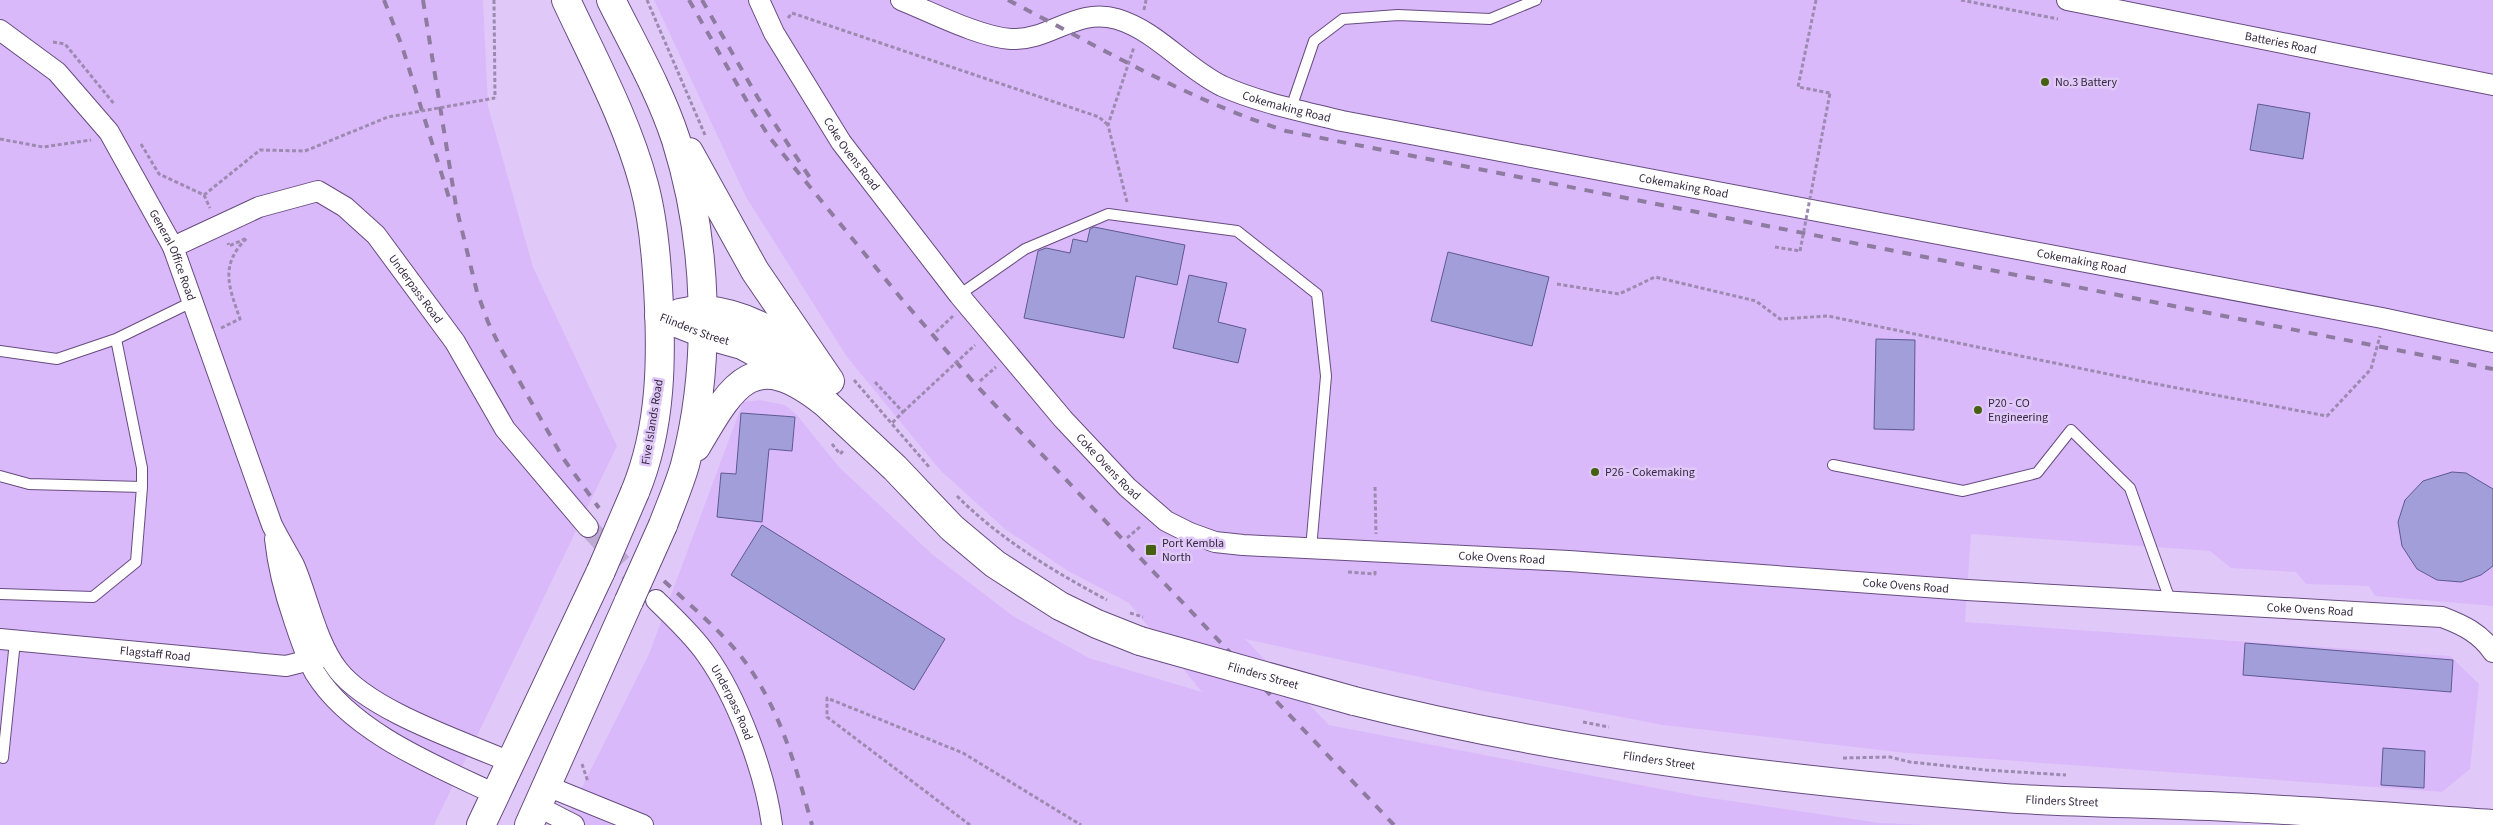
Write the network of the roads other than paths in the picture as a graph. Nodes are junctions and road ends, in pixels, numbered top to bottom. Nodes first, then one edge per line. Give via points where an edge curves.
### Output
1 (566, 0) edge
2 (611, 0) edge
3 (759, 0) edge
4 (901, 0) edge
5 (1536, 0) edge
6 (2067, 0) edge
7 (0, 30) edge
8 (2493, 85) edge
9 (659, 98) junction
10 (1291, 108) junction
11 (173, 247) junction
12 (959, 295) junction
13 (194, 301) junction
14 (659, 316) junction
15 (703, 321) junction
16 (116, 339) junction
17 (2493, 342) edge
18 (0, 351) edge
19 (835, 386) junction
20 (1833, 465) dead end
21 (685, 466) junction
22 (0, 476) edge
23 (142, 487) junction
24 (272, 525) junction
25 (588, 527) tunnel mouth
26 (1311, 549) junction
27 (0, 594) edge
28 (2170, 600) junction
29 (643, 601) junction
30 (7, 640) edge
31 (2493, 652) edge
32 (329, 655) junction
33 (310, 661) junction
34 (3, 758) dead end
35 (510, 762) junction
36 (495, 794) junction
37 (538, 806) edge
38 (2493, 824) edge
39 (481, 825) edge
40 (574, 825) edge
41 (643, 825) edge
42 (772, 825) edge

1 - 14 main road, Five Islands Road via 621,119 644,185 654,238
2 - 9 main road
3 - 12 street, Coke Ovens Road via 774,33 841,142
4 - 10 street, Cokemaking Road via 989,35 1011,39 1035,36 1085,17 1117,19 1140,30 1222,85
5 - 10 lane via 1490,19 1398,15 1343,19 1314,41
6 - 8 street, Batteries Road
7 - 11 street, General Office Road via 57,72 109,132
9 - 15 main road via 684,168 697,242
9 - 19 main road via 755,271
10 - 17 street, Cokemaking Road via 1342,121 2382,318
11 - 13 street, General Office Road
11 - 25 street, Underpass Road via 259,207 318,191 345,207 376,235 455,342 505,428
12 - 26 street, Coke Ovens Road via 1064,419 1127,487 1166,521 1215,542
12 - 26 lane via 1025,249 1108,214 1237,231 1317,294 1326,376
13 - 16 lane
13 - 24 street, General Office Road
14 - 15 main road, Flinders Street
14 - 35 main road, Five Islands Road, bridge via 661,359 649,454 601,571
15 - 19 main road, Flinders Street via 794,374
15 - 21 main road via 699,396
16 - 18 lane via 57,359
16 - 23 lane via 142,468
19 - 21 main road via 804,387 783,376 767,374 747,379 723,402
19 - 38 main road, Flinders Street, bridge via 895,468 952,528 995,564 1060,606 1140,641 1354,701 1452,724 1581,748 1858,784 2006,798 2231,807
20 - 28 lane via 1963,491 2036,473 2071,430 2130,488
21 - 29 main road, bridge via 662,526
22 - 23 lane via 29,484
23 - 27 lane via 136,562 92,597
24 - 32 street, General Office Road via 294,566
24 - 33 street, General Office Road via 278,566 290,609
26 - 28 street, Coke Ovens Road via 1569,561 1967,590
28 - 31 street, Coke Ovens Road via 2442,617 2466,626 2485,640
29 - 37 main road
29 - 42 street, Underpass Road via 698,643 729,692 754,757
30 - 33 street, Flagstaff Road via 277,666
30 - 34 lane
32 - 33 street, Flagstaff Road
32 - 35 street via 348,680 379,702
33 - 36 street via 330,692 363,723 407,752
35 - 36 main road, Five Islands Road
36 - 39 main road, Five Islands Road
37 - 40 street
37 - 41 street

